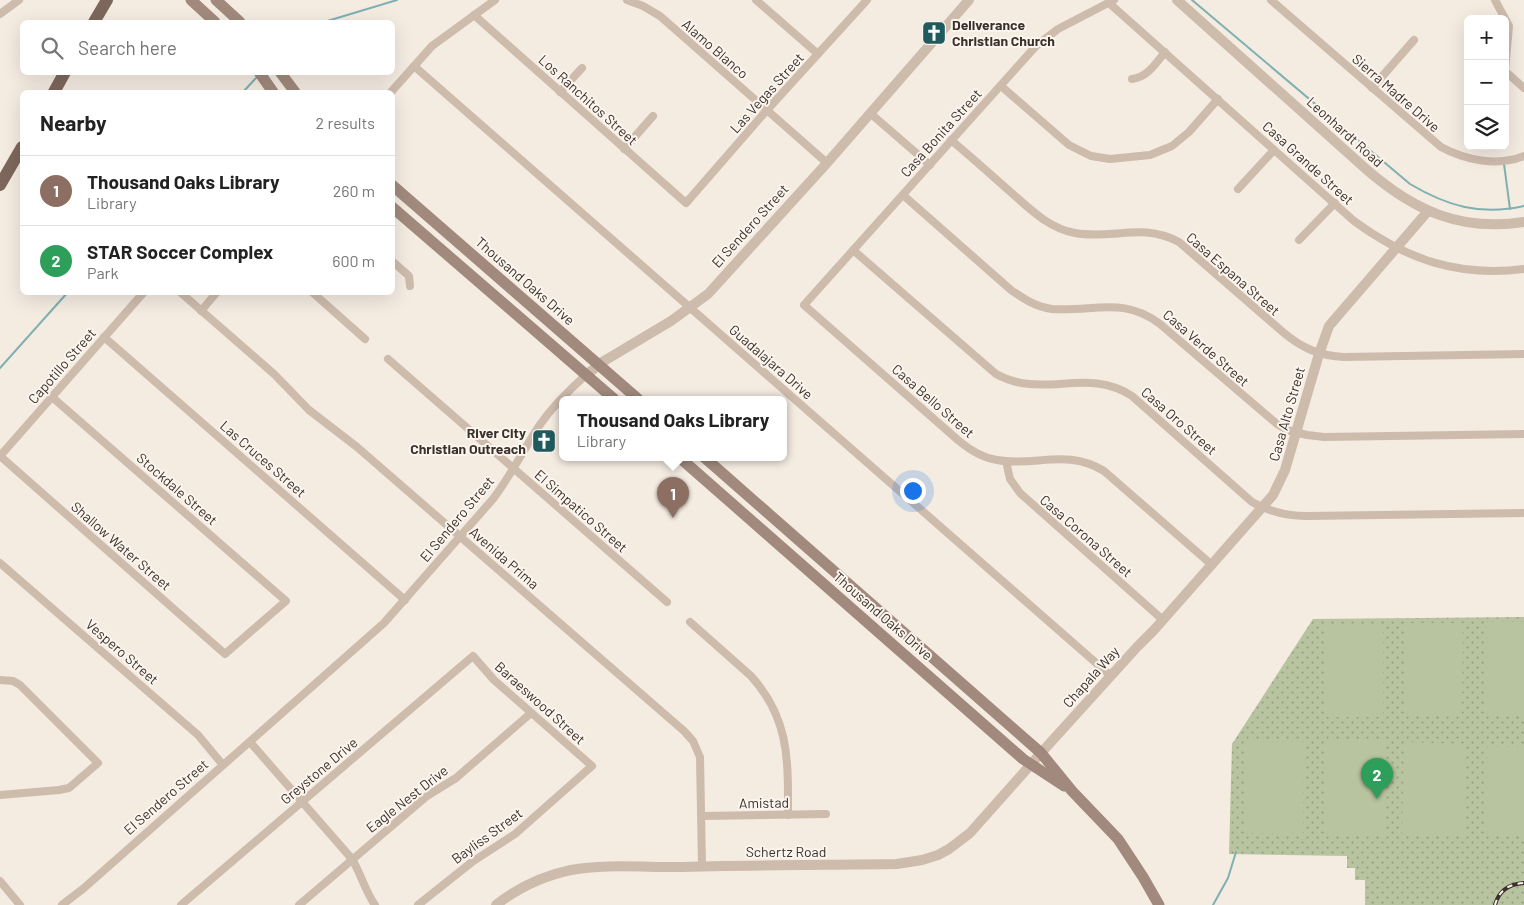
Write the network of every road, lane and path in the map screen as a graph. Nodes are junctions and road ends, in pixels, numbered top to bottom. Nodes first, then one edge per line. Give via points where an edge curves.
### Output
1 (19, 0) edge
2 (107, 0) edge
3 (191, 0) edge
4 (216, 0) edge
5 (495, 0) edge
6 (628, 0) edge
7 (756, 0) edge
8 (867, 0) edge
9 (969, 0) edge
10 (1176, 0) edge
11 (1271, 0) edge
12 (1495, 0) edge
13 (1112, 2) edge
14 (0, 14) edge
15 (474, 15) junction
16 (95, 20) edge
17 (213, 20) edge
18 (238, 20) edge
19 (1414, 40) dead end
20 (1165, 52) junction
21 (818, 54) junction
22 (1506, 60) edge
23 (414, 66) junction
24 (582, 68) dead end
25 (63, 75) edge
26 (260, 75) edge
27 (282, 75) edge
28 (1509, 75) edge
29 (1132, 79) dead end
30 (1001, 86) junction
31 (1372, 88) junction
32 (1524, 88) edge
33 (55, 90) edge
34 (272, 90) edge
35 (294, 90) edge
36 (393, 90) edge
37 (560, 92) junction
38 (1218, 100) junction
39 (766, 110) junction
40 (870, 113) junction
41 (653, 116) dead end
42 (951, 140) junction
43 (624, 149) junction
44 (20, 150) edge
45 (1274, 150) junction
46 (1524, 156) edge
47 (827, 163) junction
48 (930, 165) junction
49 (0, 185) edge
50 (395, 188) edge
51 (1238, 189) dead end
52 (903, 195) junction
53 (1335, 202) junction
54 (686, 203) joint
55 (395, 209) edge
56 (1428, 210) junction
57 (1524, 222) edge
58 (1300, 240) dead end
59 (1396, 248) junction
60 (853, 250) junction
61 (395, 264) edge
62 (1524, 269) edge
63 (410, 286) dead end
64 (141, 295) edge
65 (183, 295) edge
66 (214, 295) edge
67 (315, 295) edge
68 (804, 304) joint
69 (690, 308) junction
70 (201, 311) junction
71 (104, 337) junction
72 (365, 339) dead end
73 (1319, 354) junction
74 (1524, 354) edge
75 (388, 359) dead end
76 (598, 364) junction
77 (586, 375) junction
78 (563, 396) edge
79 (610, 396) edge
80 (635, 396) edge
81 (52, 397) junction
82 (559, 401) edge
83 (1296, 432) junction
84 (1524, 434) edge
85 (0, 456) edge
86 (684, 461) edge
87 (709, 461) edge
88 (1006, 461) junction
89 (514, 469) junction
90 (1262, 507) junction
91 (1524, 513) edge
92 (460, 537) junction
93 (0, 562) edge
94 (1212, 565) junction
95 (405, 600) junction
96 (668, 602) dead end
97 (1163, 620) junction
98 (690, 622) dead end
99 (225, 654) joint
100 (473, 656) joint
101 (1111, 676) junction
102 (0, 680) edge
103 (531, 713) junction
104 (250, 742) junction
105 (1040, 753) junction
106 (224, 765) junction
107 (1030, 765) junction
108 (592, 766) joint
109 (1072, 791) junction
110 (0, 795) edge
111 (302, 802) junction
112 (826, 814) dead end
113 (788, 815) junction
114 (702, 816) junction
115 (352, 860) junction
116 (702, 866) junction
117 (0, 881) edge
118 (20, 905) edge
119 (62, 905) edge
120 (181, 905) edge
121 (299, 905) edge
122 (375, 905) edge
123 (418, 905) edge
124 (496, 905) edge
125 (1159, 905) edge

1 - 14 street
2 - 16 main road
3 - 17 main road
4 - 18 main road
5 - 15 street
6 - 39 street, Alamo Blanco via 660,16
7 - 21 street
8 - 21 street, Las Vegas Street
9 - 40 street, El Sendero Street
10 - 56 street, Leonhardt Road via 1377,179
11 - 31 street, Sierra Madre Drive
12 - 22 street via 1509,26
13 - 20 street, Casa Grande Street
13 - 30 street, Casa Bonita Street via 1045,38
15 - 23 street via 442,37
15 - 37 street, Los Ranchitos Street
19 - 31 street
20 - 29 street via 1146,74
20 - 38 street, Casa Grande Street
21 - 39 street, Las Vegas Street
23 - 36 street
23 - 69 street, Guadalajara Drive
24 - 37 street
25 - 33 main road
26 - 34 main road
27 - 35 main road
28 - 32 street
30 - 38 street via 1069,145 1104,159 1142,157 1165,150 1189,132
30 - 42 street, Casa Bonita Street
31 - 46 street, Sierra Madre Drive via 1433,142 1449,151 1488,161
37 - 43 street, Los Ranchitos Street
38 - 45 street, Casa Grande Street
39 - 47 street, Alamo Blanco
39 - 54 street, Las Vegas Street
40 - 47 street, El Sendero Street
40 - 48 street
41 - 43 street
42 - 48 street, Casa Bonita Street
42 - 73 street, Casa Espana Street via 1037,214 1058,228 1082,234 1150,232 1179,242 1300,346
43 - 54 street, Los Ranchitos Street
44 - 49 main road
45 - 51 street
45 - 53 street, Casa Grande Street
47 - 69 street, El Sendero Street via 708,294
48 - 52 street, Casa Bonita Street
50 - 76 main road, Thousand Oaks Drive
52 - 60 street, Casa Bonita Street
52 - 83 street, Casa Verde Street via 1024,299 1052,309 1110,306 1144,313 1264,414
53 - 58 street
53 - 59 street, Casa Grande Street via 1372,234
55 - 77 main road
56 - 57 street, Leonhardt Road via 1446,218 1478,224
56 - 59 street, Casa Alto Street
59 - 62 street, Casa Grande Street via 1447,267 1495,272
59 - 73 street, Casa Alto Street via 1334,320
60 - 68 street, Casa Bonita Street
60 - 90 street, Casa Oro Street via 996,374 1026,385 1098,382 1119,389 1132,396 1252,502
61 - 63 street via 409,276
64 - 71 street, Capotillo Street
65 - 70 street, Avenida Prima
66 - 70 street
67 - 72 street
68 - 88 street, Casa Bello Street via 959,441 980,455
69 - 76 street, El Sendero Street
69 - 101 street, Guadalajara Drive
70 - 92 street, Avenida Prima via 274,374 309,410 357,447
71 - 81 street, Capotillo Street
71 - 95 street, Las Cruces Street
73 - 74 street, Casa Espana Street via 1344,357
73 - 83 street, Casa Alto Street
75 - 89 street, El Simpatico Street
76 - 77 street, El Sendero Street
76 - 80 main road, Thousand Oaks Drive
77 - 78 street, El Sendero Street
77 - 79 main road
81 - 85 street, Capotillo Street
81 - 99 street, Stockdale Street via 286,601
82 - 89 street, El Sendero Street via 539,426
83 - 84 street, Casa Verde Street via 1324,437
83 - 90 street, Casa Alto Street via 1282,479
85 - 99 street, Shallow Water Street
86 - 107 main road, Thousand Oaks Drive
87 - 105 main road, Thousand Oaks Drive
88 - 94 street, Casa Bello Street via 1070,459 1098,468
88 - 97 street, Casa Corona Street via 1010,479 1020,493
89 - 92 street, El Sendero Street
89 - 96 street, El Simpatico Street
90 - 91 street, Casa Oro Street via 1292,516
90 - 94 street, Casa Alto Street
92 - 95 street, El Sendero Street
92 - 114 street, Avenida Prima via 684,731 700,758
93 - 106 street, Vespero Street via 198,735
94 - 97 street, Casa Alto Street
95 - 104 street, El Sendero Street via 384,623
97 - 101 street, Chapala Way
98 - 113 street via 751,676 775,710 787,751
100 - 103 street, Baraeswood Street
100 - 111 street, Greystone Drive
101 - 105 street, Chapala Way
102 - 110 street via 20,685 98,763 69,788
103 - 108 street, Baraeswood Street
103 - 115 street, Eagle Nest Drive via 456,778 427,796
104 - 106 street, El Sendero Street
104 - 111 street
105 - 107 street, Schertz Road
105 - 109 main road, Thousand Oaks Drive
106 - 119 street, El Sendero Street
107 - 109 main road, Thousand Oaks Drive
107 - 116 street, Schertz Road via 970,833 949,849 922,860 897,864
108 - 123 street, Bayliss Street via 515,834 472,862
109 - 125 main road, Thousand Oaks Drive via 1118,839
111 - 115 street
111 - 120 street, Greystone Drive
112 - 113 street, Amistad
113 - 114 street, Amistad
114 - 116 street, Avenida Prima
115 - 121 street, Eagle Nest Drive
115 - 122 street
116 - 124 street, Schertz Road via 572,870 534,881
117 - 118 street

